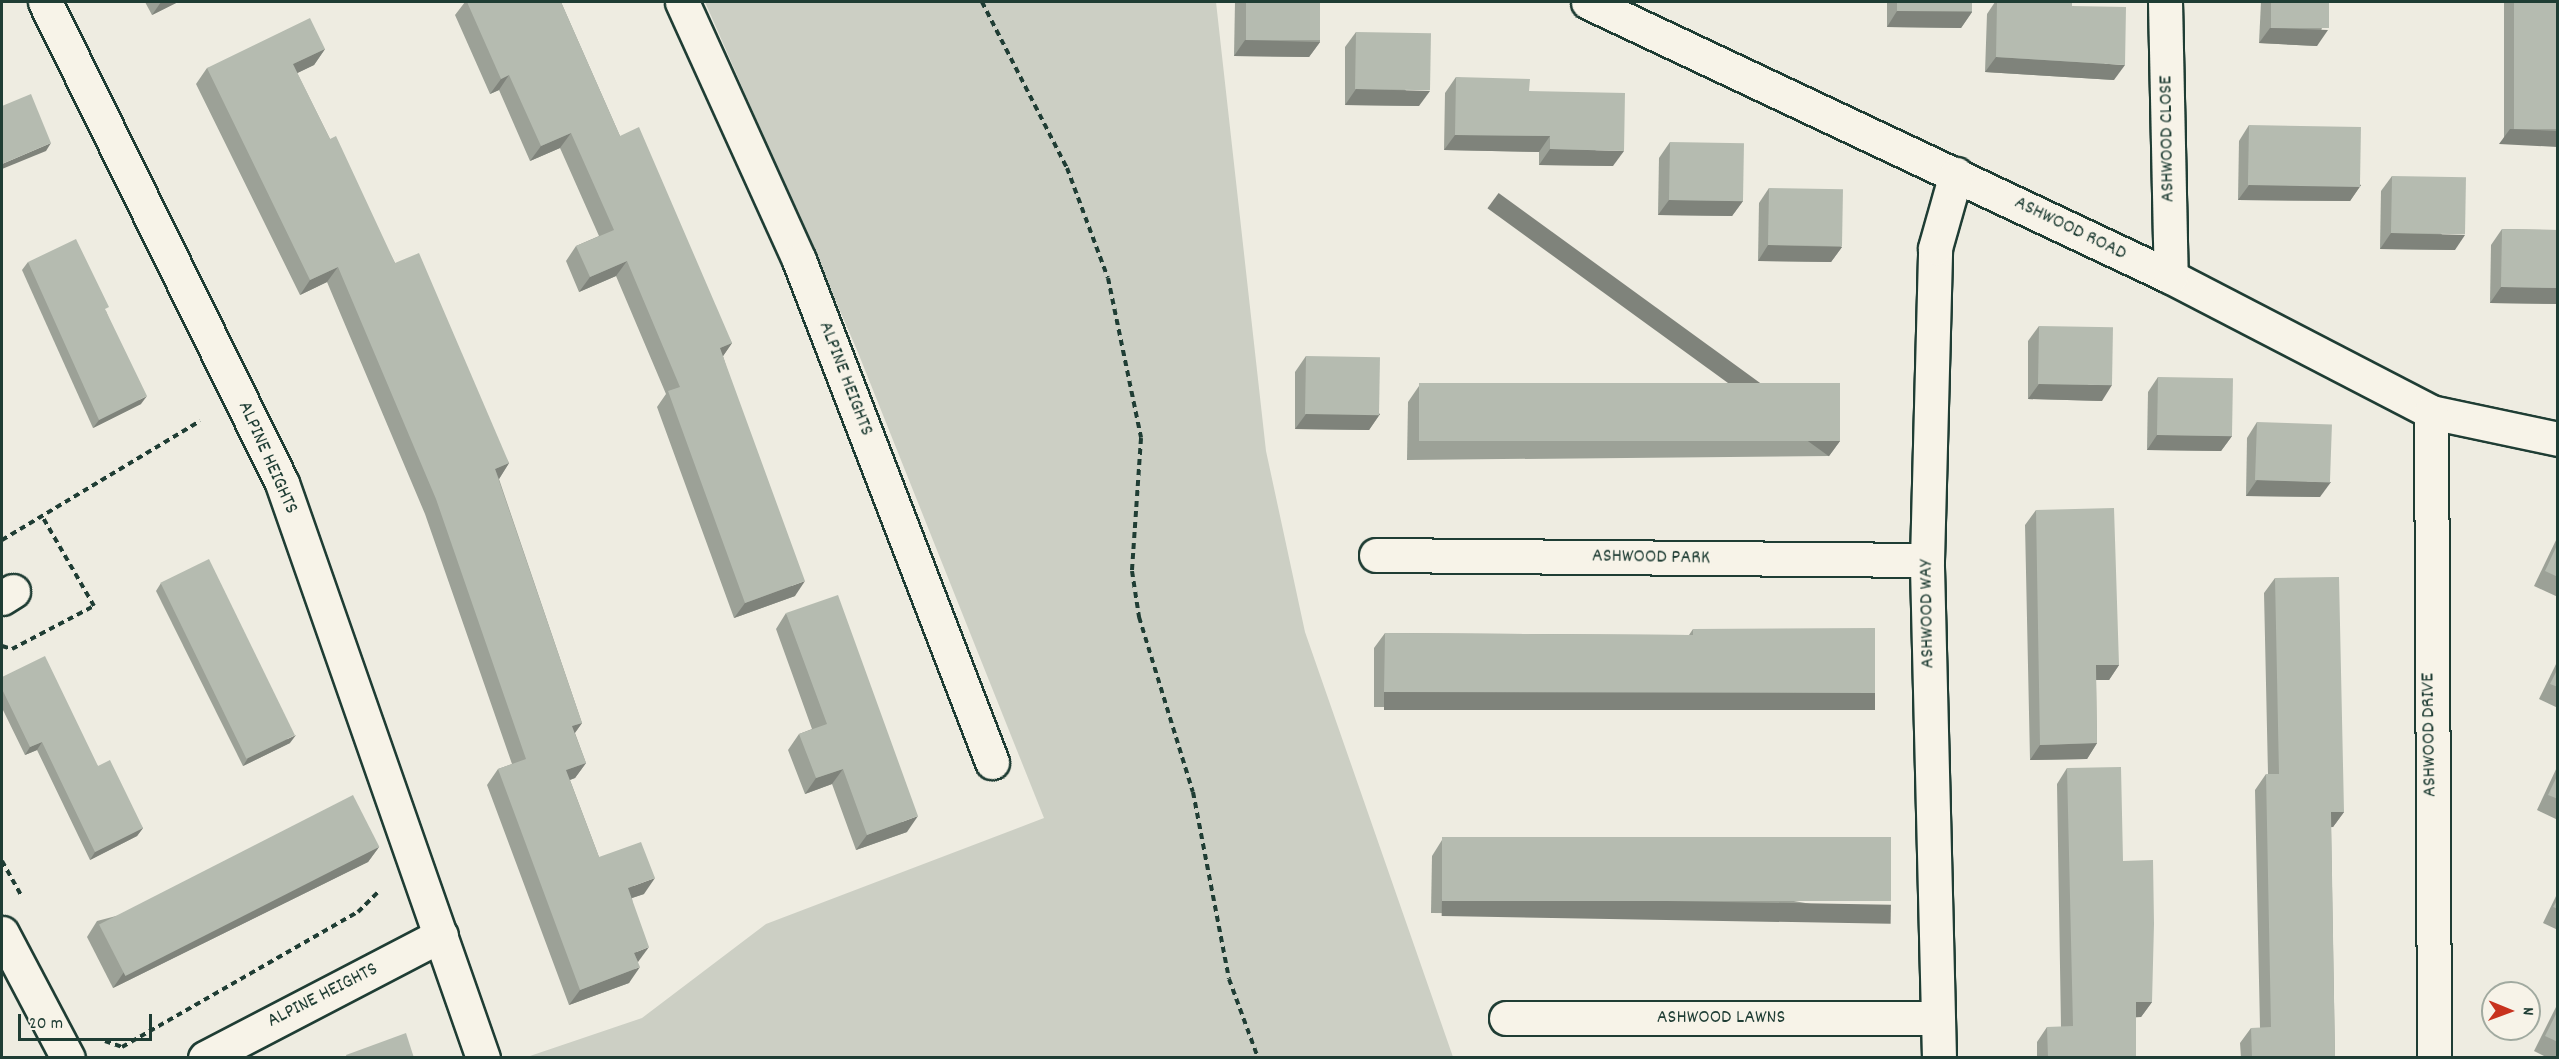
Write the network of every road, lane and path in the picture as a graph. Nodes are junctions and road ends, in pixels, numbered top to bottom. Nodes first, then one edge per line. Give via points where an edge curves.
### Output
1 (45, 2) edge
2 (682, 2) edge
3 (982, 2) edge
4 (1588, 2) edge
5 (2165, 2) edge
6 (1956, 174) junction
7 (2171, 277) junction
8 (2431, 412) junction
9 (200, 421) dead end
10 (2558, 439) edge
11 (42, 516) junction
12 (2, 540) edge
13 (1376, 555) dead end
14 (1927, 560) junction
15 (2, 646) edge
16 (992, 762) dead end
17 (2, 861) edge
18 (380, 890) dead end
19 (24, 901) dead end
20 (2, 933) edge
21 (441, 935) junction
22 (1506, 1018) dead end
23 (1936, 1018) junction
24 (97, 1030) dead end
25 (68, 1058) edge
26 (205, 1058) edge
27 (483, 1058) edge
28 (1258, 1058) edge
29 (1939, 1058) edge
30 (2434, 1058) edge

1 - 21 street, ALPINE HEIGHTS via 282,483
2 - 16 street, ALPINE HEIGHTS via 799,260
3 - 28 path via 1067,168 1108,278 1141,438 1132,571 1139,617 1192,792 1229,979
4 - 6 street, ASHWOOD ROAD
5 - 7 street, ASHWOOD CLOSE
6 - 7 street, ASHWOOD ROAD
6 - 14 street, ASHWOOD WAY via 1935,248
7 - 8 street, ASHWOOD ROAD
8 - 10 street, ASHWOOD ROAD
8 - 30 street, ASHWOOD DRIVE
9 - 11 path
11 - 12 path
11 - 15 path via 94,606 12,649
13 - 14 street, ASHWOOD PARK
14 - 23 street, ASHWOOD WAY
17 - 19 path
18 - 24 path via 358,912 122,1047 103,1040
20 - 25 street
21 - 26 street, ALPINE HEIGHTS
21 - 27 street, ALPINE HEIGHTS
22 - 23 street, ASHWOOD LAWNS
23 - 29 street, ASHWOOD WAY

